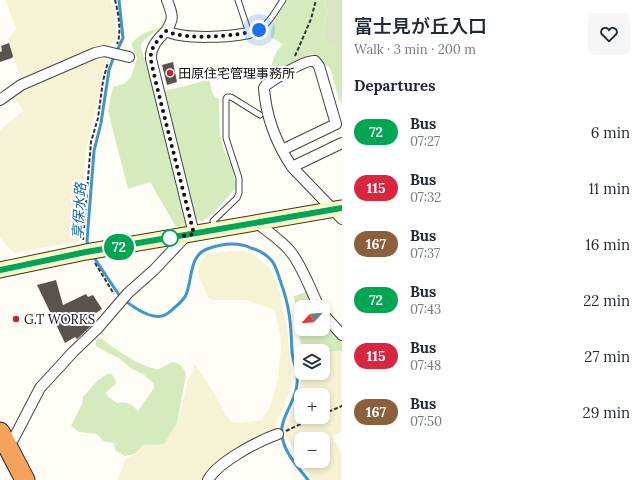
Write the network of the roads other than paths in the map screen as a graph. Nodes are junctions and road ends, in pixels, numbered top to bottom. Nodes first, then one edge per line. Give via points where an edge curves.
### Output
1 (167, 0) edge
2 (238, 0) edge
3 (283, 0) edge
4 (166, 31) junction
5 (249, 33) junction
6 (129, 57) dead end
7 (0, 100) edge
8 (260, 115) dead end
9 (342, 142) edge
10 (282, 150) junction
11 (292, 167) junction
12 (339, 212) edge
13 (257, 223) junction
14 (215, 230) junction
15 (191, 235) junction
16 (0, 270) edge
17 (316, 300) edge
18 (330, 322) edge
19 (342, 335) edge
20 (278, 434) road end
21 (2, 445) edge
22 (12, 480) edge
23 (25, 480) edge
24 (208, 480) edge

1 - 4 street via 173,18
2 - 5 lane
3 - 5 lane via 267,24
4 - 5 street via 182,36 230,36
4 - 15 street via 152,48 151,59
6 - 7 street via 110,52 87,56 21,86
8 - 14 lane via 227,97 226,138 240,187 237,198 213,221
9 - 11 street
10 - 10 street via 336,124 319,66 313,60 286,72 264,88 270,122
10 - 11 street
11 - 12 street
12 - 13 street
13 - 14 street
13 - 17 street via 291,252
14 - 15 street
15 - 16 street via 86,252
15 - 21 street via 121,299 101,324 40,388 14,438
18 - 19 street
20 - 24 street via 261,440 223,464
21 - 22 highway
21 - 23 highway

